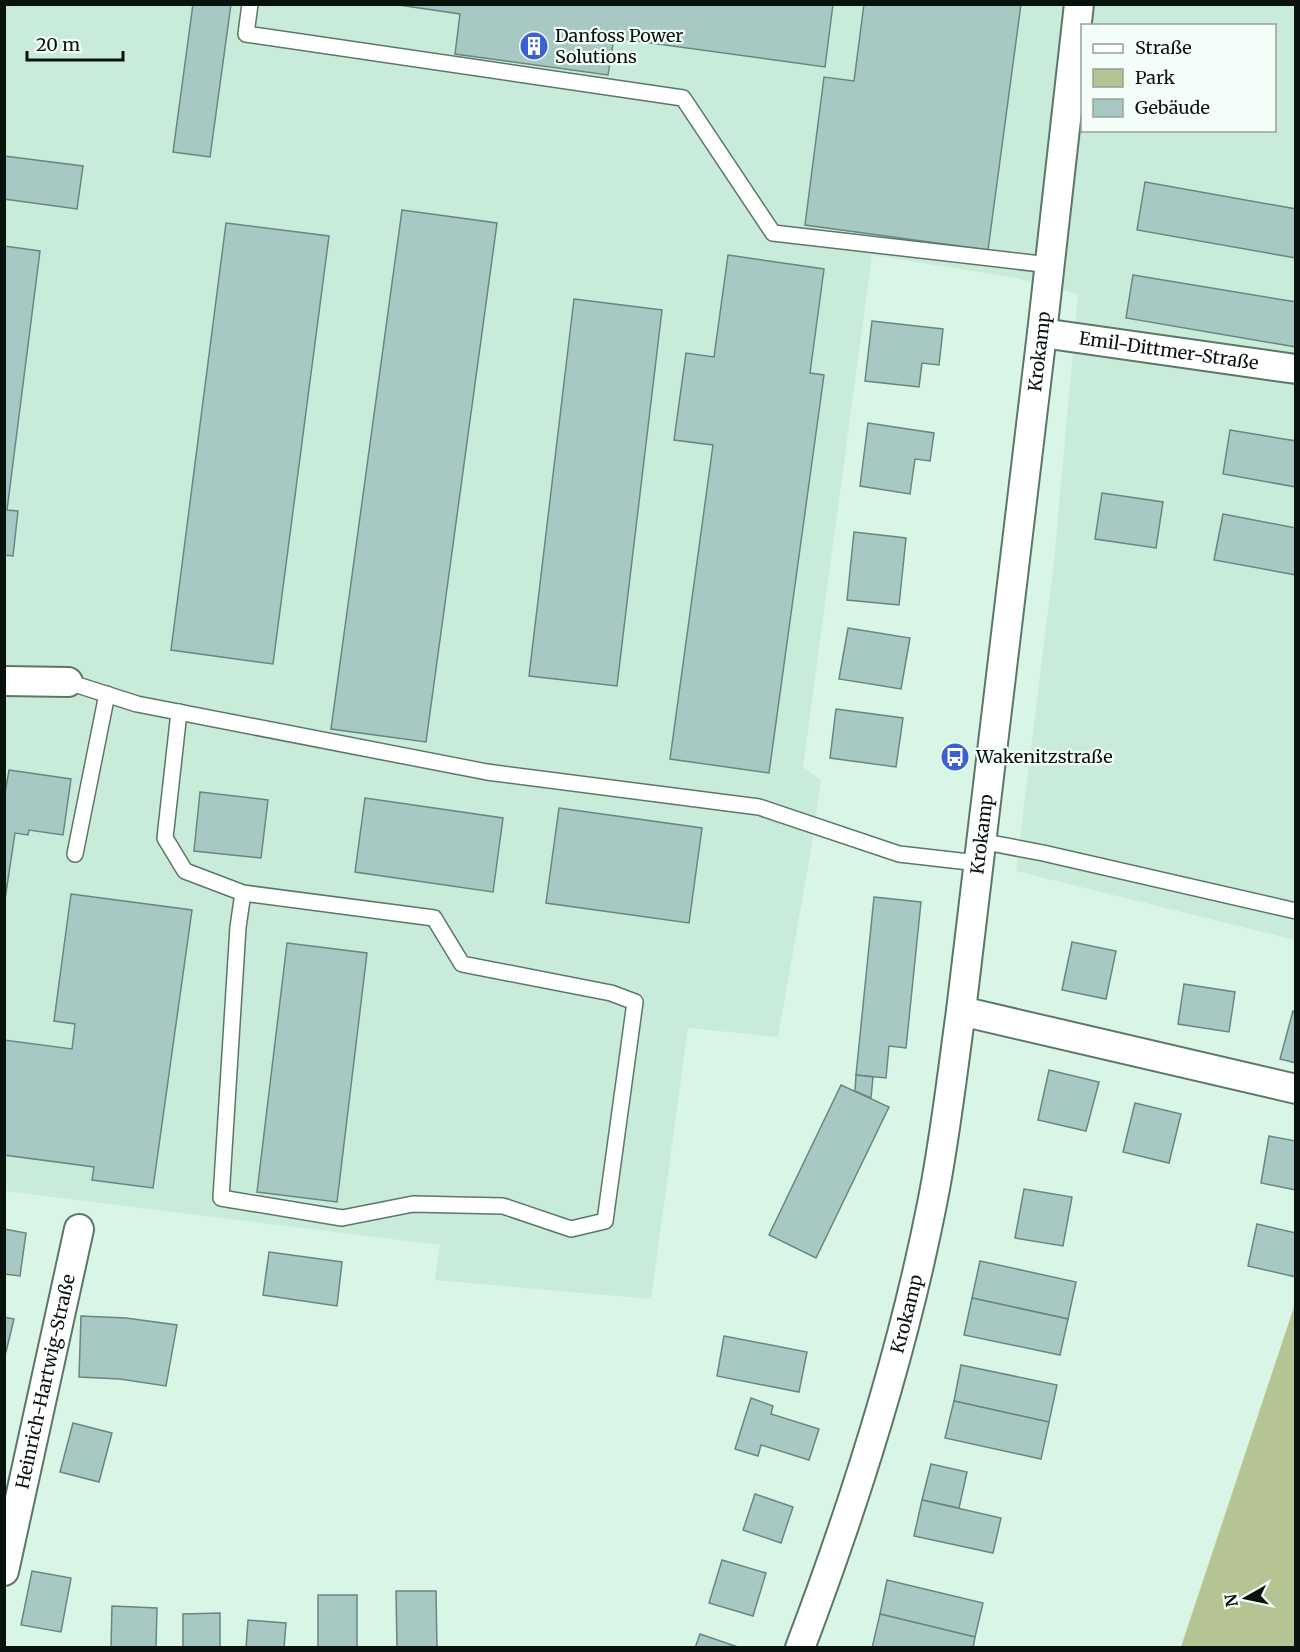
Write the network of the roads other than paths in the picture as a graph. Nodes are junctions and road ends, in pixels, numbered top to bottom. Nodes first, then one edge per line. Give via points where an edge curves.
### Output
1 (250, 4) edge
2 (1079, 4) edge
3 (1050, 265) junction
4 (1042, 333) junction
5 (1296, 369) edge
6 (4, 681) edge
7 (68, 682) joint
8 (107, 694) junction
9 (179, 712) junction
10 (979, 852) junction
11 (75, 854) dead end
12 (243, 892) junction
13 (1296, 911) edge
14 (961, 1011) junction
15 (1296, 1089) edge
16 (79, 1229) dead end
17 (4, 1571) edge
18 (800, 1647) edge

1 - 3 lane via 246,34 683,98 773,233
2 - 3 street, Krokamp
3 - 4 street, Krokamp
4 - 5 street, Emil-Dittmer-Straße
4 - 10 street, Krokamp
6 - 7 street
7 - 8 lane
8 - 9 lane
8 - 11 lane
9 - 10 lane via 487,772 759,807 899,854
9 - 12 lane via 165,838 185,871
10 - 13 lane via 1043,853
10 - 14 street, Krokamp
12 - 12 lane via 221,1198 342,1218 413,1204 503,1206 571,1229 605,1221 635,1002 611,993 462,964 434,918
14 - 15 street
14 - 18 street, Krokamp via 932,1204 912,1295 862,1473
16 - 17 street, Heinrich-Hartwig-Straße

